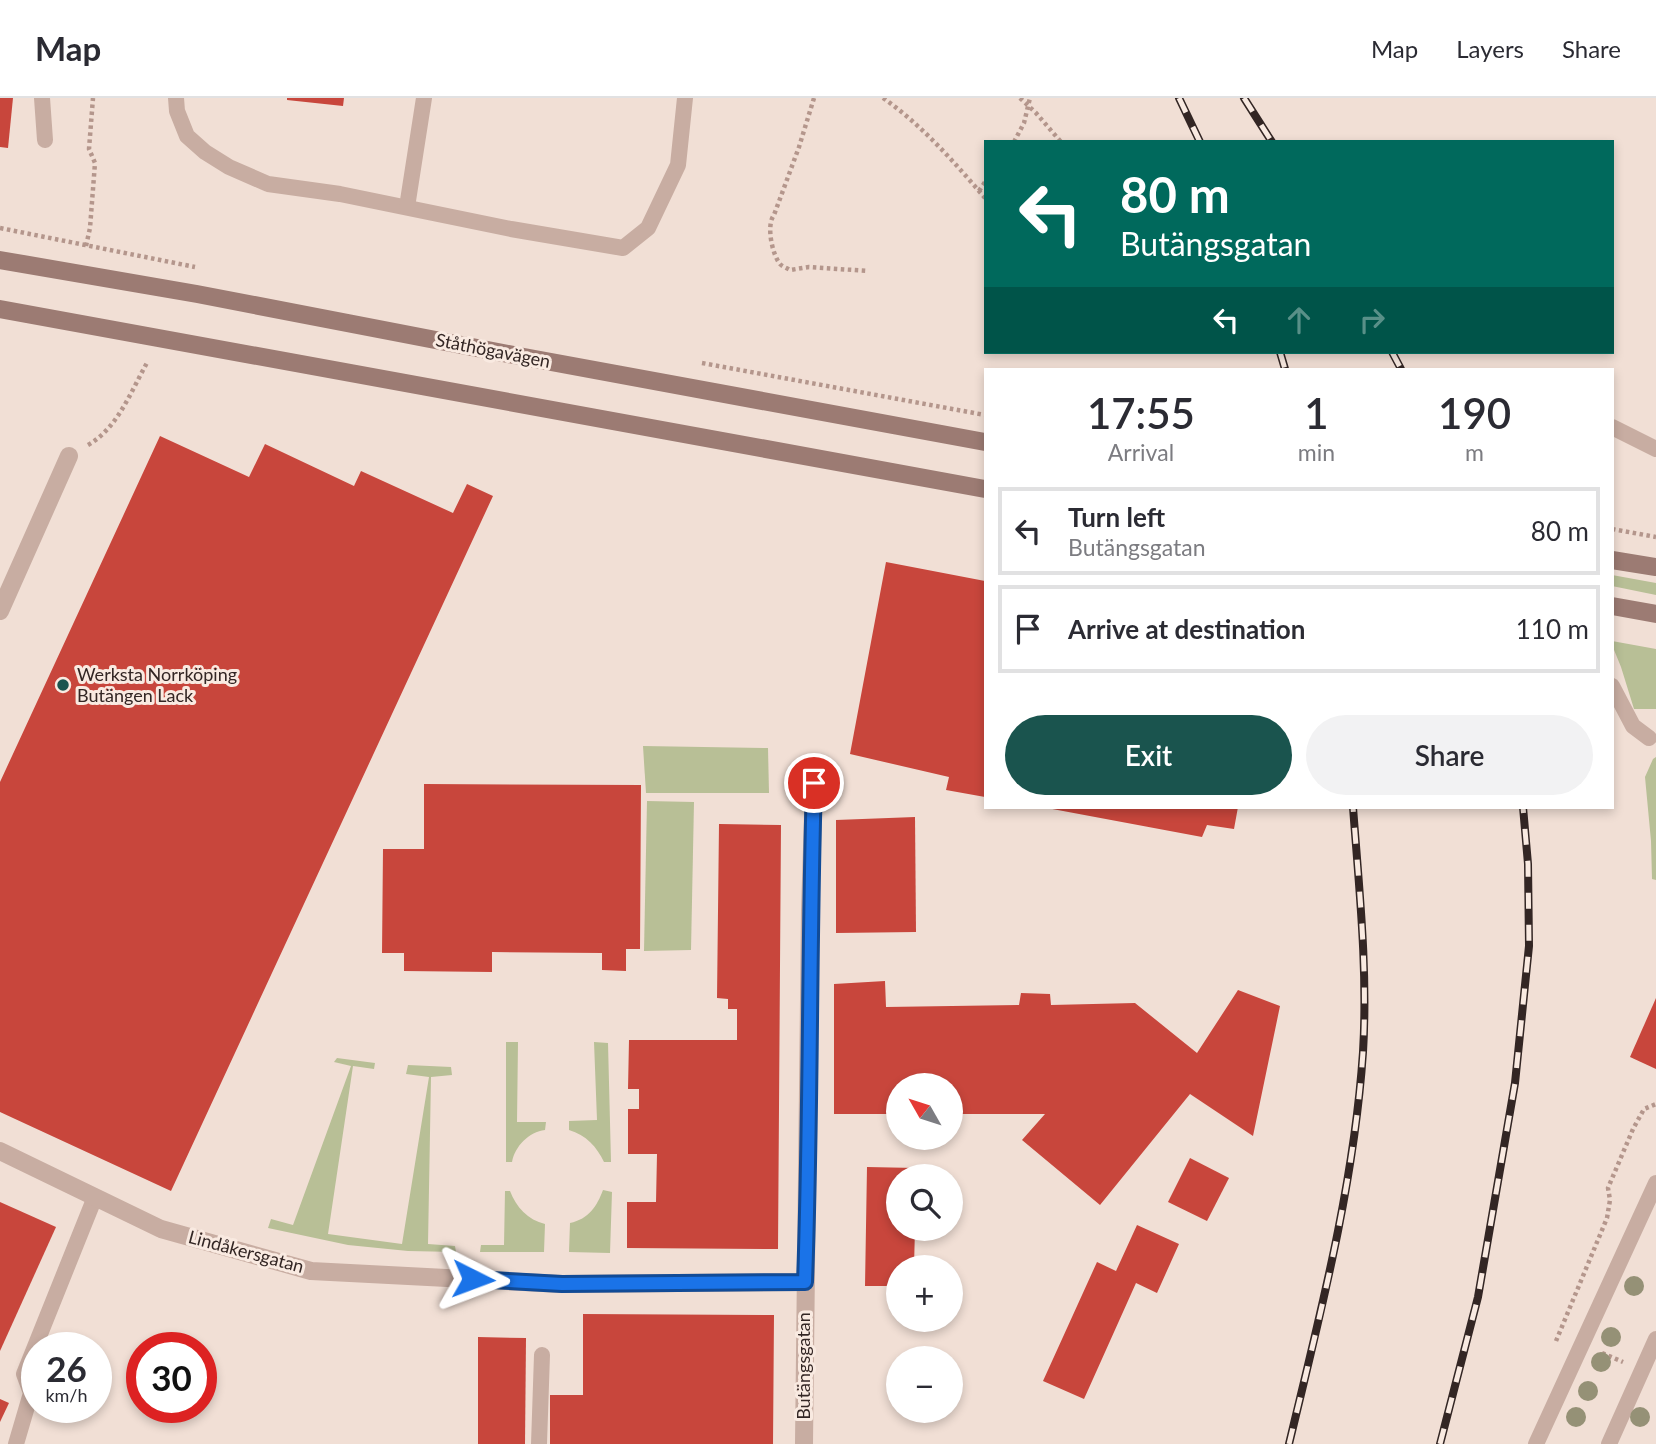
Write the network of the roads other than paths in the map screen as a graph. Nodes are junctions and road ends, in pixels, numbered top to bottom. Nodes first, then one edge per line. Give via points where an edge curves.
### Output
1 (42, 98) edge
2 (176, 98) edge
3 (425, 98) edge
4 (685, 98) edge
5 (45, 140) dead end
6 (407, 207) junction
7 (0, 260) edge
8 (0, 309) edge
9 (1614, 428) edge
10 (984, 442) edge
11 (1656, 449) edge
12 (69, 456) road end
13 (984, 489) edge
14 (1614, 559) edge
15 (1656, 567) edge
16 (1614, 606) edge
17 (0, 611) edge
18 (1656, 614) edge
19 (1614, 690) edge
20 (1650, 738) dead end
21 (814, 783) dead end
22 (0, 1151) edge
23 (1656, 1182) edge
24 (95, 1197) junction
25 (805, 1282) junction
26 (1656, 1339) edge
27 (542, 1355) dead end
28 (16, 1444) edge
29 (540, 1444) edge
30 (804, 1444) edge
31 (1536, 1444) edge
32 (1609, 1444) edge

1 - 5 lane
2 - 6 lane via 187,136 229,167 268,184
3 - 6 lane
4 - 6 lane via 678,165 648,228 623,248
7 - 10 main road, Ståthögavägen
8 - 13 main road
9 - 11 lane
12 - 17 street
14 - 15 main road
16 - 18 main road
19 - 20 lane via 1633,726
21 - 25 street, Butängsgatan
22 - 24 street, Lindåkersgatan
23 - 31 lane
24 - 25 street, Lindåkersgatan via 161,1229 312,1271 562,1284
24 - 28 lane via 24,1374 31,1393
25 - 30 street, Butängsgatan
26 - 32 lane
27 - 29 lane

